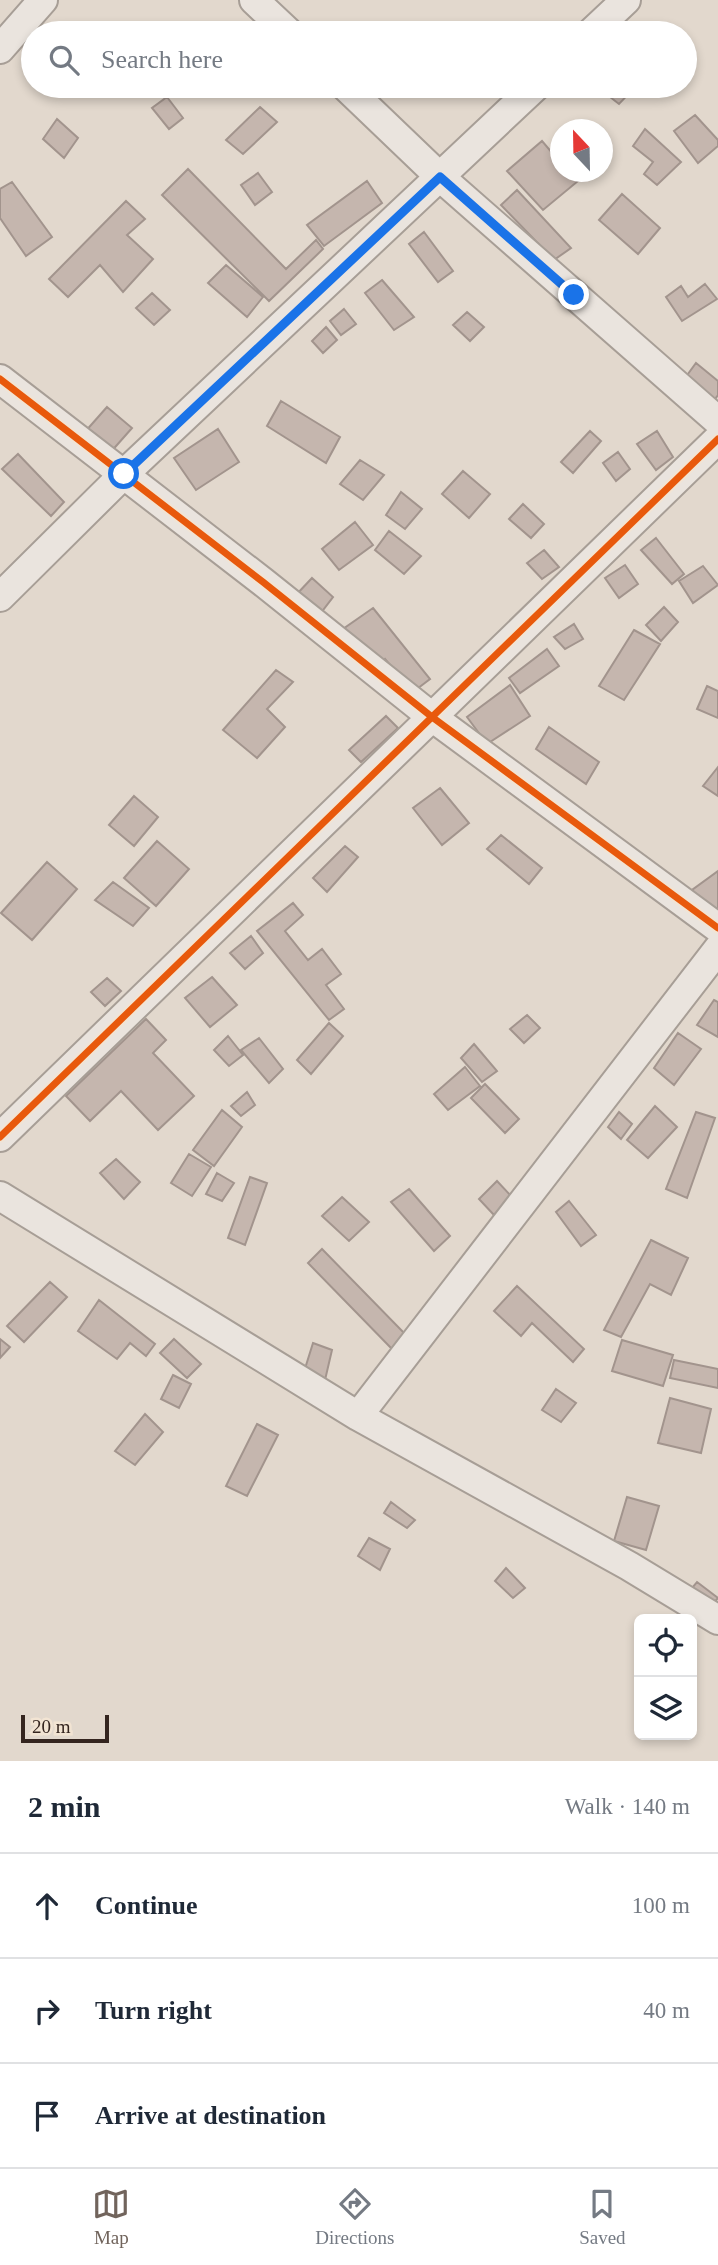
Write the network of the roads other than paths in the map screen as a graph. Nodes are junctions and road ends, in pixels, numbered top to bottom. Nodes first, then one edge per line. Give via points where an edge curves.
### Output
1 (43, 0) edge
2 (254, 0) edge
3 (626, 0) edge
4 (25, 21) edge
5 (276, 21) edge
6 (604, 21) edge
7 (21, 26) edge
8 (0, 50) edge
9 (358, 98) edge
10 (523, 98) edge
11 (440, 177) junction
12 (0, 379) edge
13 (718, 421) edge
14 (718, 439) edge
15 (124, 474) junction
16 (0, 597) edge
17 (432, 717) junction
18 (718, 928) edge
19 (718, 948) edge
20 (0, 1137) edge
21 (0, 1196) edge
22 (358, 1416) junction
23 (718, 1620) edge

1 - 4 street
2 - 5 street
3 - 6 street
7 - 8 street
9 - 11 street
10 - 11 street
11 - 13 street
11 - 15 street
12 - 15 street
14 - 17 street
15 - 16 street
15 - 17 street
17 - 18 street
17 - 20 street
19 - 22 street
21 - 22 street
22 - 23 street

